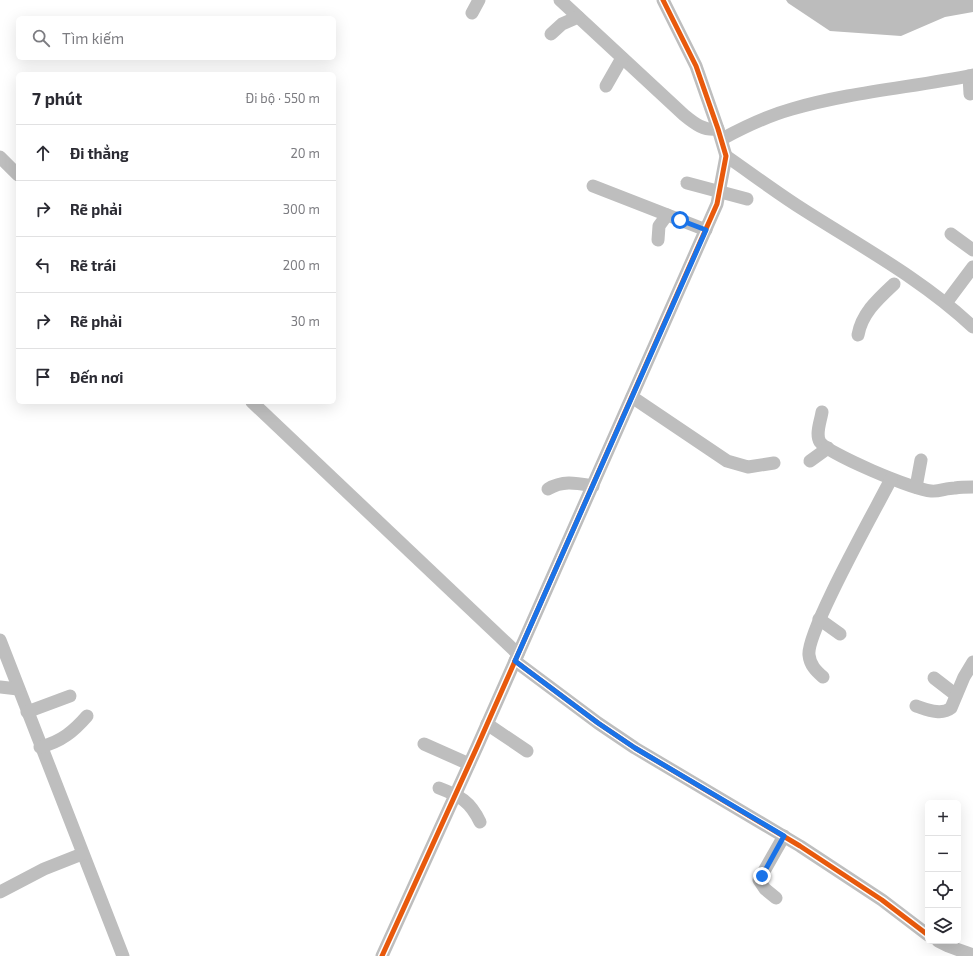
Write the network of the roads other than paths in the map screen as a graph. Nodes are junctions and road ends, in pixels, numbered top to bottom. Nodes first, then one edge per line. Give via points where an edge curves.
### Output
1 (479, 0) edge
2 (560, 0) edge
3 (663, 0) edge
4 (472, 13) dead end
5 (578, 17) junction
6 (551, 34) dead end
7 (622, 58) junction
8 (971, 76) edge
9 (606, 86) dead end
10 (970, 94) dead end
11 (720, 134) junction
12 (726, 156) junction
13 (0, 157) edge
14 (16, 173) edge
15 (687, 182) dead end
16 (593, 186) dead end
17 (720, 190) junction
18 (746, 199) dead end
19 (668, 215) junction
20 (706, 230) junction
21 (951, 234) dead end
22 (658, 240) dead end
23 (973, 250) edge
24 (973, 268) edge
25 (899, 279) junction
26 (946, 303) junction
27 (971, 322) edge
28 (858, 335) dead end
29 (632, 397) junction
30 (254, 404) edge
31 (822, 412) dead end
32 (828, 448) junction
33 (921, 460) dead end
34 (810, 461) dead end
35 (774, 463) dead end
36 (891, 479) junction
37 (592, 486) junction
38 (916, 487) junction
39 (973, 487) edge
40 (548, 490) dead end
41 (819, 620) junction
42 (840, 634) dead end
43 (0, 640) edge
44 (517, 657) junction
45 (973, 662) edge
46 (823, 677) dead end
47 (934, 678) dead end
48 (0, 687) edge
49 (18, 689) junction
50 (956, 695) junction
51 (70, 696) dead end
52 (916, 706) dead end
53 (27, 712) junction
54 (88, 716) dead end
55 (487, 724) junction
56 (424, 744) dead end
57 (40, 746) junction
58 (527, 751) dead end
59 (469, 764) junction
60 (439, 788) dead end
61 (455, 794) junction
62 (480, 822) dead end
63 (784, 836) junction
64 (82, 854) junction
65 (0, 892) edge
66 (776, 898) dead end
67 (925, 933) edge
68 (944, 944) edge
69 (973, 954) edge
70 (123, 956) edge
71 (382, 956) edge

1 - 4 street
2 - 5 street
3 - 11 street via 696,66
5 - 6 street via 562,24
5 - 7 street
7 - 9 street
7 - 11 street via 695,123
8 - 10 street
8 - 11 street via 792,109
11 - 12 street
12 - 17 street
12 - 25 street
13 - 14 street
15 - 17 street
16 - 19 street
17 - 18 street
17 - 20 street
19 - 20 street
19 - 22 street via 659,226
20 - 29 street
21 - 23 street
24 - 26 street
25 - 26 street
25 - 28 street via 874,303
26 - 27 street
29 - 35 street via 727,461 748,467
29 - 37 street
30 - 44 street
31 - 32 street via 818,436 819,441
32 - 34 street
32 - 36 street
33 - 38 street
36 - 38 street
36 - 41 street
37 - 40 street via 562,483
37 - 44 street
38 - 39 street via 938,492
41 - 42 street
41 - 46 street via 809,646 809,655 814,669
43 - 49 street
44 - 55 street
44 - 63 street via 598,723 635,748
45 - 50 street
47 - 50 street
48 - 49 street
49 - 53 street
50 - 52 street via 948,711 939,712
51 - 53 street
53 - 57 street
54 - 57 street via 71,733 55,742
55 - 58 street
55 - 59 street
56 - 59 street
57 - 64 street
59 - 61 street
60 - 61 street
61 - 62 street via 471,806
61 - 71 street
63 - 66 street via 759,880
63 - 67 street via 882,900
64 - 65 street via 44,869
64 - 70 street
68 - 69 street

